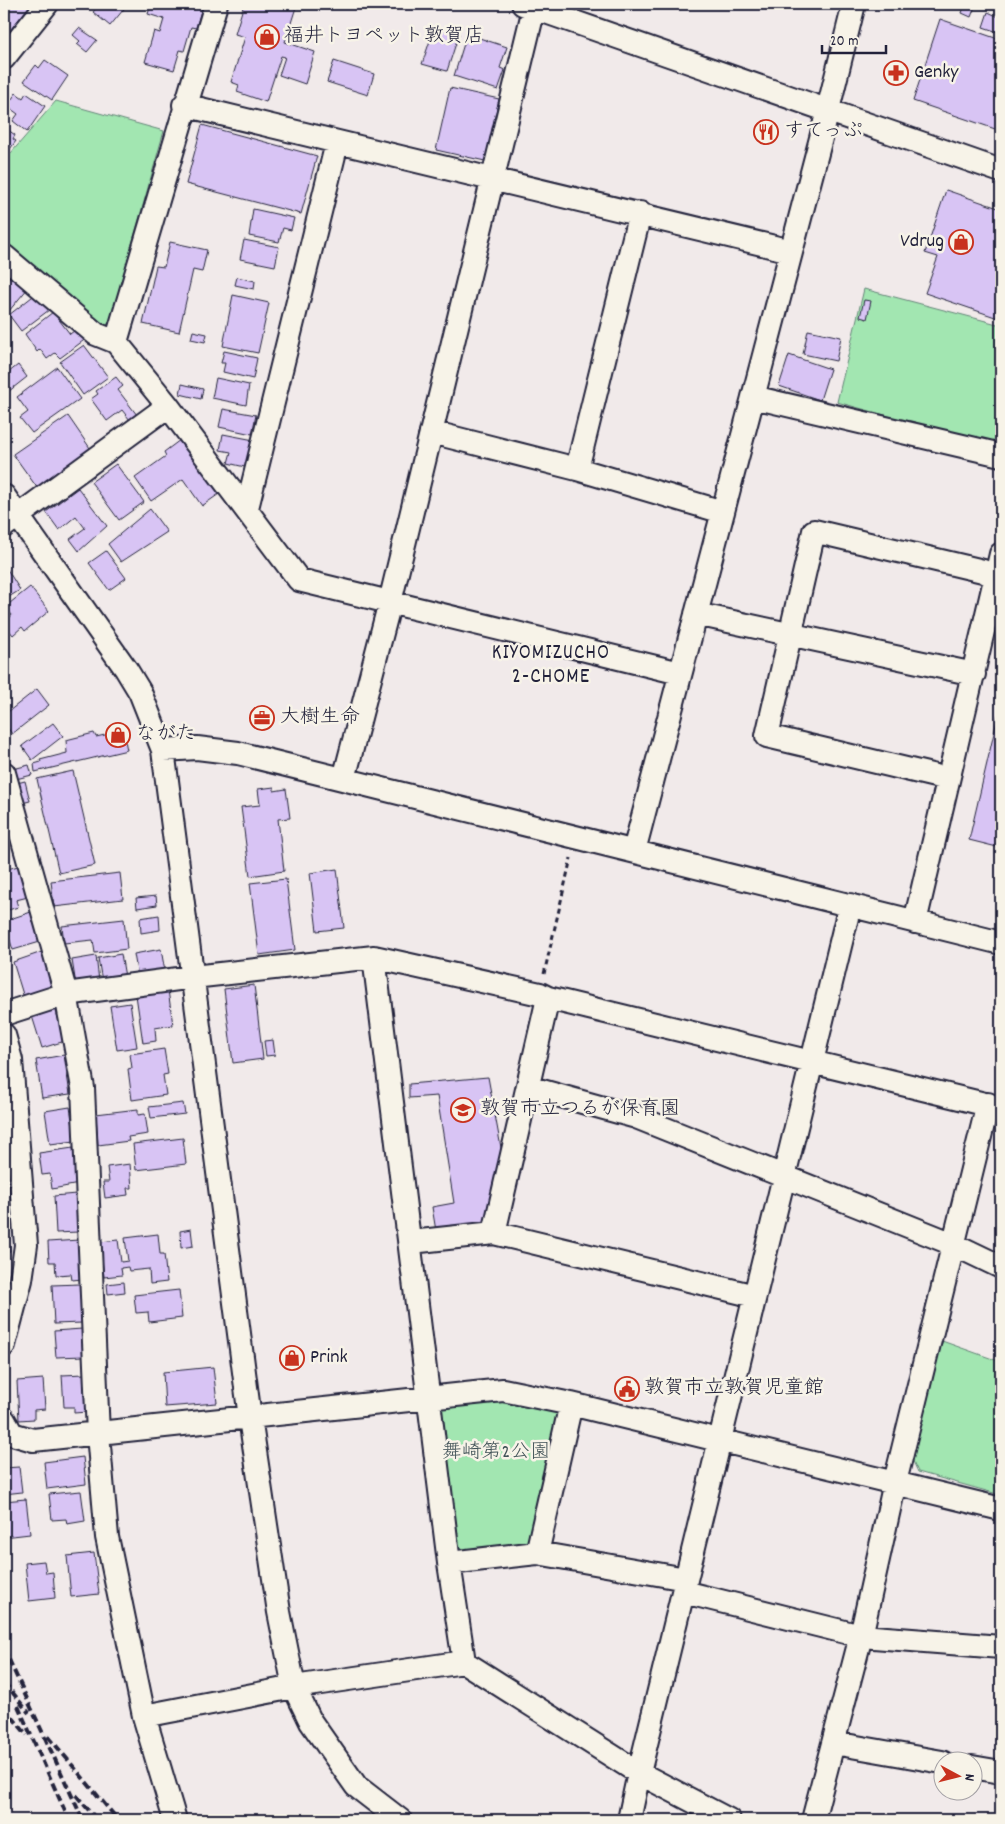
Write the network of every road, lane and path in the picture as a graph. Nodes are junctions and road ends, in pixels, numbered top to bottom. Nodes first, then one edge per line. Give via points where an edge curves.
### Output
1 (47, 4) edge
2 (216, 4) edge
3 (854, 4) edge
4 (531, 5) edge
5 (4, 58) edge
6 (184, 105) junction
7 (828, 110) junction
8 (337, 143) junction
9 (1001, 171) edge
10 (491, 179) junction
11 (640, 213) junction
12 (791, 251) junction
13 (4, 256) edge
14 (116, 342) junction
15 (753, 397) junction
16 (168, 406) junction
17 (431, 432) junction
18 (1001, 455) edge
19 (577, 469) junction
20 (4, 496) edge
21 (247, 508) junction
22 (723, 512) junction
23 (11, 521) edge
24 (1001, 554) edge
25 (998, 579) edge
26 (390, 602) junction
27 (696, 614) junction
28 (790, 634) junction
29 (680, 673) junction
30 (974, 674) junction
31 (163, 750) junction
32 (4, 773) edge
33 (344, 779) junction
34 (948, 779) junction
35 (575, 837) junction
36 (634, 851) junction
37 (850, 906) junction
38 (915, 922) junction
39 (1001, 943) edge
40 (374, 957) junction
41 (193, 977) junction
42 (66, 994) junction
43 (544, 996) junction
44 (4, 1014) edge
45 (4, 1035) edge
46 (812, 1062) junction
47 (528, 1087) junction
48 (994, 1106) edge
49 (784, 1175) junction
50 (494, 1233) junction
51 (411, 1242) junction
52 (954, 1244) junction
53 (1001, 1267) edge
54 (12, 1278) edge
55 (755, 1296) junction
56 (4, 1345) edge
57 (430, 1398) junction
58 (571, 1404) junction
59 (250, 1418) junction
60 (4, 1420) edge
61 (98, 1434) junction
62 (720, 1441) junction
63 (895, 1482) junction
64 (1001, 1509) edge
65 (537, 1553) junction
66 (449, 1563) junction
67 (685, 1585) junction
68 (861, 1636) junction
69 (1001, 1647) edge
70 (464, 1662) junction
71 (294, 1687) junction
72 (144, 1716) junction
73 (834, 1743) junction
74 (932, 1760) edge
75 (982, 1769) edge
76 (1001, 1772) edge
77 (639, 1773) junction
78 (175, 1820) edge
79 (400, 1820) edge
80 (630, 1820) edge
81 (729, 1820) edge
82 (813, 1820) edge

1 - 5 street
2 - 6 street
3 - 7 street
4 - 7 street
4 - 10 street
6 - 8 street
6 - 14 street
7 - 9 street
7 - 12 street
8 - 10 street
8 - 21 street
10 - 11 street
10 - 17 street
11 - 12 street
11 - 19 street
12 - 15 street
13 - 14 street via 96,334
14 - 16 street
15 - 18 street
15 - 22 street
16 - 21 street
16 - 23 street
17 - 19 street
17 - 26 street
19 - 22 street
20 - 23 street
21 - 26 street via 300,580
22 - 27 street
23 - 31 street via 126,669 140,692
24 - 25 street
25 - 28 street via 983,571 814,531
25 - 30 street
26 - 29 street
26 - 33 street
27 - 28 street
27 - 29 street
28 - 30 street
28 - 34 street via 767,736
29 - 36 street
30 - 34 street
31 - 33 street via 197,748 238,754
31 - 41 street
32 - 42 street
33 - 35 street
34 - 38 street
35 - 36 street
35 - 43 path
36 - 37 street
37 - 38 street
37 - 46 street
38 - 39 street
40 - 41 street
40 - 43 street
40 - 51 street
41 - 42 street
41 - 59 street
42 - 44 street
42 - 61 street via 83,1088
43 - 46 street
43 - 47 street
45 - 54 street via 11,1060 25,1214 26,1246
46 - 48 street
46 - 49 street
47 - 49 street via 636,1117
47 - 50 street
48 - 52 street
49 - 52 street
49 - 55 street
50 - 51 street
50 - 55 street
51 - 57 street
52 - 53 street
52 - 63 street
54 - 56 street
55 - 62 street
57 - 58 street via 503,1390
57 - 59 street
57 - 66 street
58 - 62 street
58 - 65 street
59 - 61 street
59 - 71 street via 279,1612
60 - 61 street via 12,1434 33,1440
61 - 72 street via 107,1537
62 - 63 street
62 - 67 street
63 - 64 street
63 - 68 street
65 - 66 street
65 - 67 street
66 - 70 street
67 - 68 street
67 - 77 street
68 - 69 street
68 - 73 street
70 - 71 street
70 - 77 street
71 - 72 street
71 - 79 street via 311,1722 356,1786
72 - 78 street
73 - 74 street
73 - 82 street
75 - 76 street
77 - 80 street
77 - 81 street

